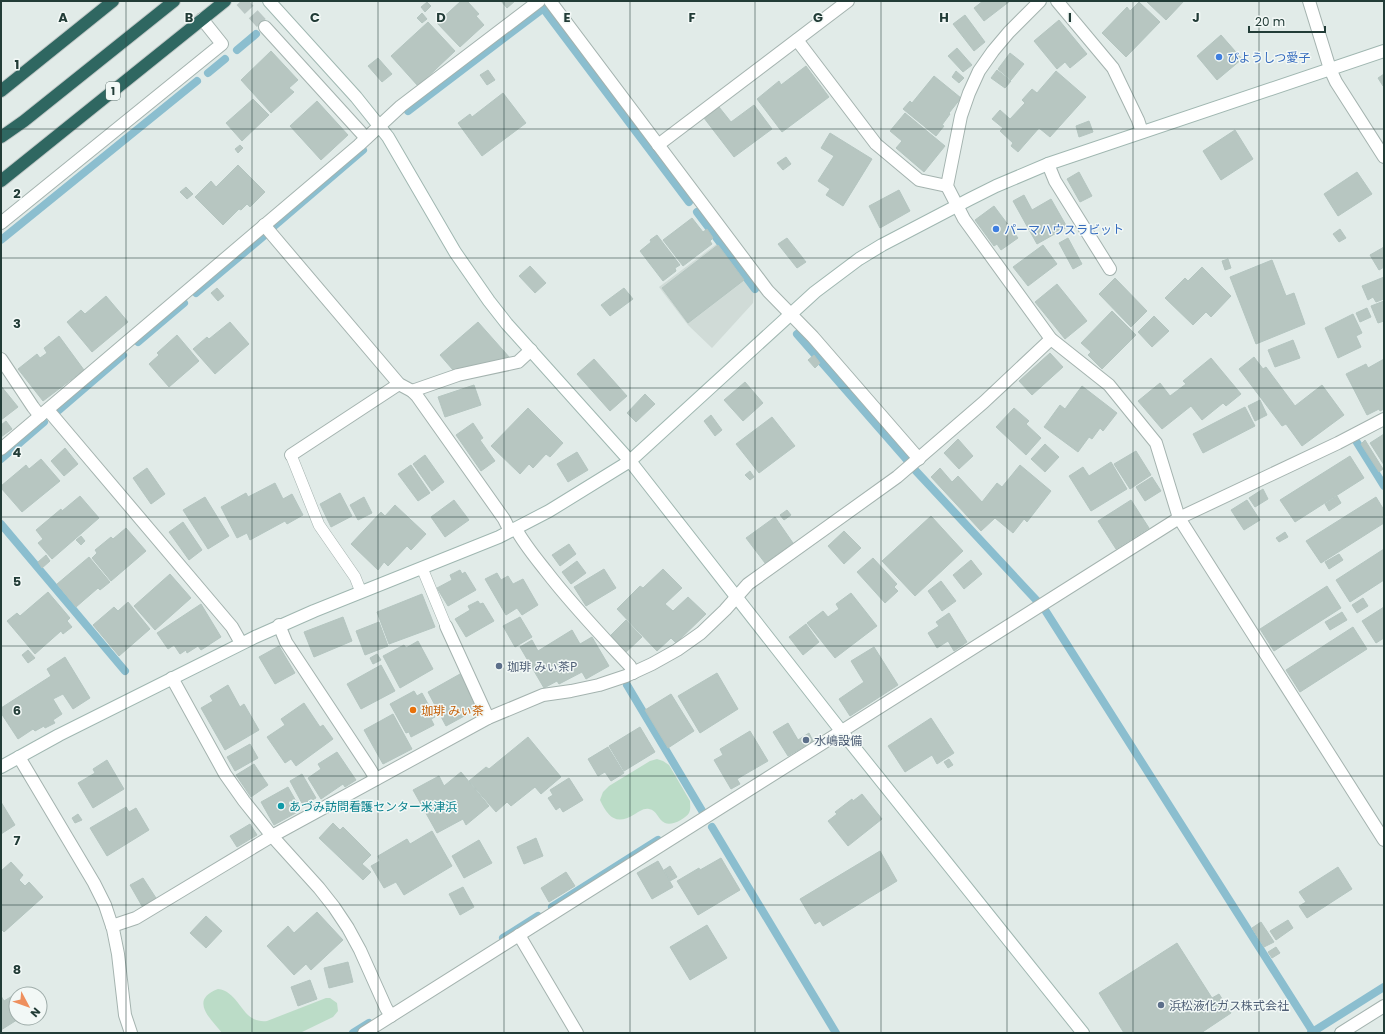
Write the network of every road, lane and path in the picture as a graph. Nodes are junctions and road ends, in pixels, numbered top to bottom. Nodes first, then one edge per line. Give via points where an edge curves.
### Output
1 (114, 1) edge
2 (174, 1) edge
3 (225, 1) edge
4 (540, 1) edge
5 (550, 1) edge
6 (848, 1) edge
7 (1040, 1) edge
8 (1057, 1) edge
9 (1309, 1) edge
10 (272, 2) edge
11 (202, 19) junction
12 (265, 27) tunnel mouth
13 (797, 40) junction
14 (1384, 50) edge
15 (1330, 69) junction
16 (1, 92) edge
17 (380, 125) junction
18 (1142, 132) junction
19 (1, 137) edge
20 (366, 138) junction
21 (658, 145) junction
22 (1384, 157) edge
23 (1048, 164) junction
24 (1, 181) edge
25 (947, 186) junction
26 (957, 205) junction
27 (1, 223) edge
28 (264, 225) junction
29 (1110, 269) dead end
30 (790, 314) junction
31 (1051, 339) junction
32 (531, 350) junction
33 (1, 359) edge
34 (399, 384) junction
35 (412, 391) junction
36 (44, 413) junction
37 (1384, 419) edge
38 (1, 449) edge
39 (291, 455) joint
40 (919, 459) junction
41 (630, 461) junction
42 (1179, 518) junction
43 (513, 530) junction
44 (422, 568) junction
45 (361, 592) junction
46 (736, 597) junction
47 (279, 625) junction
48 (446, 626) joint
49 (241, 643) junction
50 (633, 672) junction
51 (172, 678) junction
52 (488, 718) junction
53 (842, 732) junction
54 (19, 757) junction
55 (1, 767) edge
56 (376, 779) junction
57 (272, 836) junction
58 (1384, 840) edge
59 (112, 926) junction
60 (518, 935) junction
61 (1384, 1006) edge
62 (391, 1016) junction
63 (129, 1032) edge
64 (364, 1033) edge
65 (578, 1033) edge
66 (1083, 1033) edge
67 (1341, 1033) edge

1 - 16 highway
2 - 19 highway
3 - 11 highway, 1
4 - 17 street via 401,106
5 - 21 street
6 - 13 street
7 - 25 street via 1009,32 979,71 961,116
8 - 18 street via 1113,68
9 - 15 street
10 - 17 street
11 - 24 highway, 1
11 - 27 street via 222,44
12 - 20 street
13 - 21 street
13 - 25 street via 876,144 920,180
14 - 15 street
15 - 18 street
15 - 22 street
17 - 20 street
17 - 32 street via 488,301
18 - 23 street
20 - 28 street
21 - 30 street via 768,291
23 - 26 street
23 - 29 street via 1055,181
25 - 26 street
26 - 30 street via 859,259
26 - 31 street via 964,219
28 - 34 street
28 - 36 street
30 - 40 street
30 - 41 street
31 - 40 street
31 - 42 street via 1109,385 1149,433 1160,454
32 - 35 street via 518,362 458,375
32 - 41 street
33 - 36 street via 33,407
34 - 35 street
34 - 39 street
35 - 43 street
36 - 38 street
36 - 49 street via 232,627
37 - 42 street
39 - 45 lane via 319,525 355,577
40 - 46 street via 748,584
41 - 43 street
41 - 46 street
42 - 53 street
42 - 58 street
43 - 44 street
43 - 50 street via 582,615
44 - 45 street
44 - 48 lane
45 - 47 street
46 - 50 street via 701,632 677,650
46 - 53 street
47 - 49 street
47 - 56 street via 286,642
48 - 52 street
49 - 51 street
50 - 52 street via 599,685 543,695
51 - 54 street
51 - 57 street via 234,788
52 - 56 street
53 - 60 street
53 - 66 street
54 - 55 street
54 - 59 street via 94,883
56 - 57 street
57 - 59 street via 136,918
57 - 62 street via 319,888 348,928
59 - 63 street
60 - 62 street
60 - 65 street
61 - 67 street
62 - 64 street

